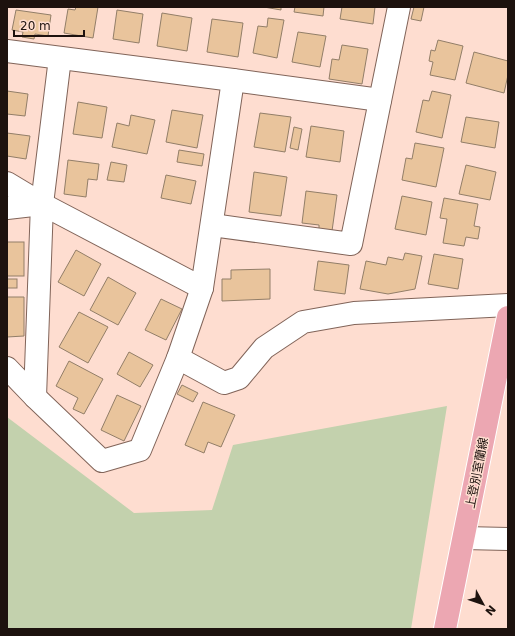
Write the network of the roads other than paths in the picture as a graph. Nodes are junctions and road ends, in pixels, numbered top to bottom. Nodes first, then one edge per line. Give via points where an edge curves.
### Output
1 (399, 7) edge
2 (7, 51) edge
3 (60, 58) junction
4 (233, 80) junction
5 (380, 100) junction
6 (7, 183) edge
7 (42, 204) junction
8 (7, 208) edge
9 (212, 225) junction
10 (202, 288) junction
11 (508, 305) edge
12 (508, 317) edge
13 (178, 358) junction
14 (7, 368) edge
15 (35, 397) junction
16 (464, 538) junction
17 (508, 539) edge
18 (445, 629) edge

1 - 5 street
2 - 3 street
3 - 4 street
3 - 7 street
4 - 5 street
4 - 9 street
5 - 9 street via 351,244
6 - 7 street
7 - 8 street
7 - 10 street
7 - 15 street
9 - 10 street
10 - 13 street
11 - 13 street via 354,313 303,322 264,348 239,378 224,383
12 - 16 main road, 上登別室蘭線
13 - 15 street via 140,450 102,461
14 - 15 street
16 - 17 street
16 - 18 main road, 上登別室蘭線

